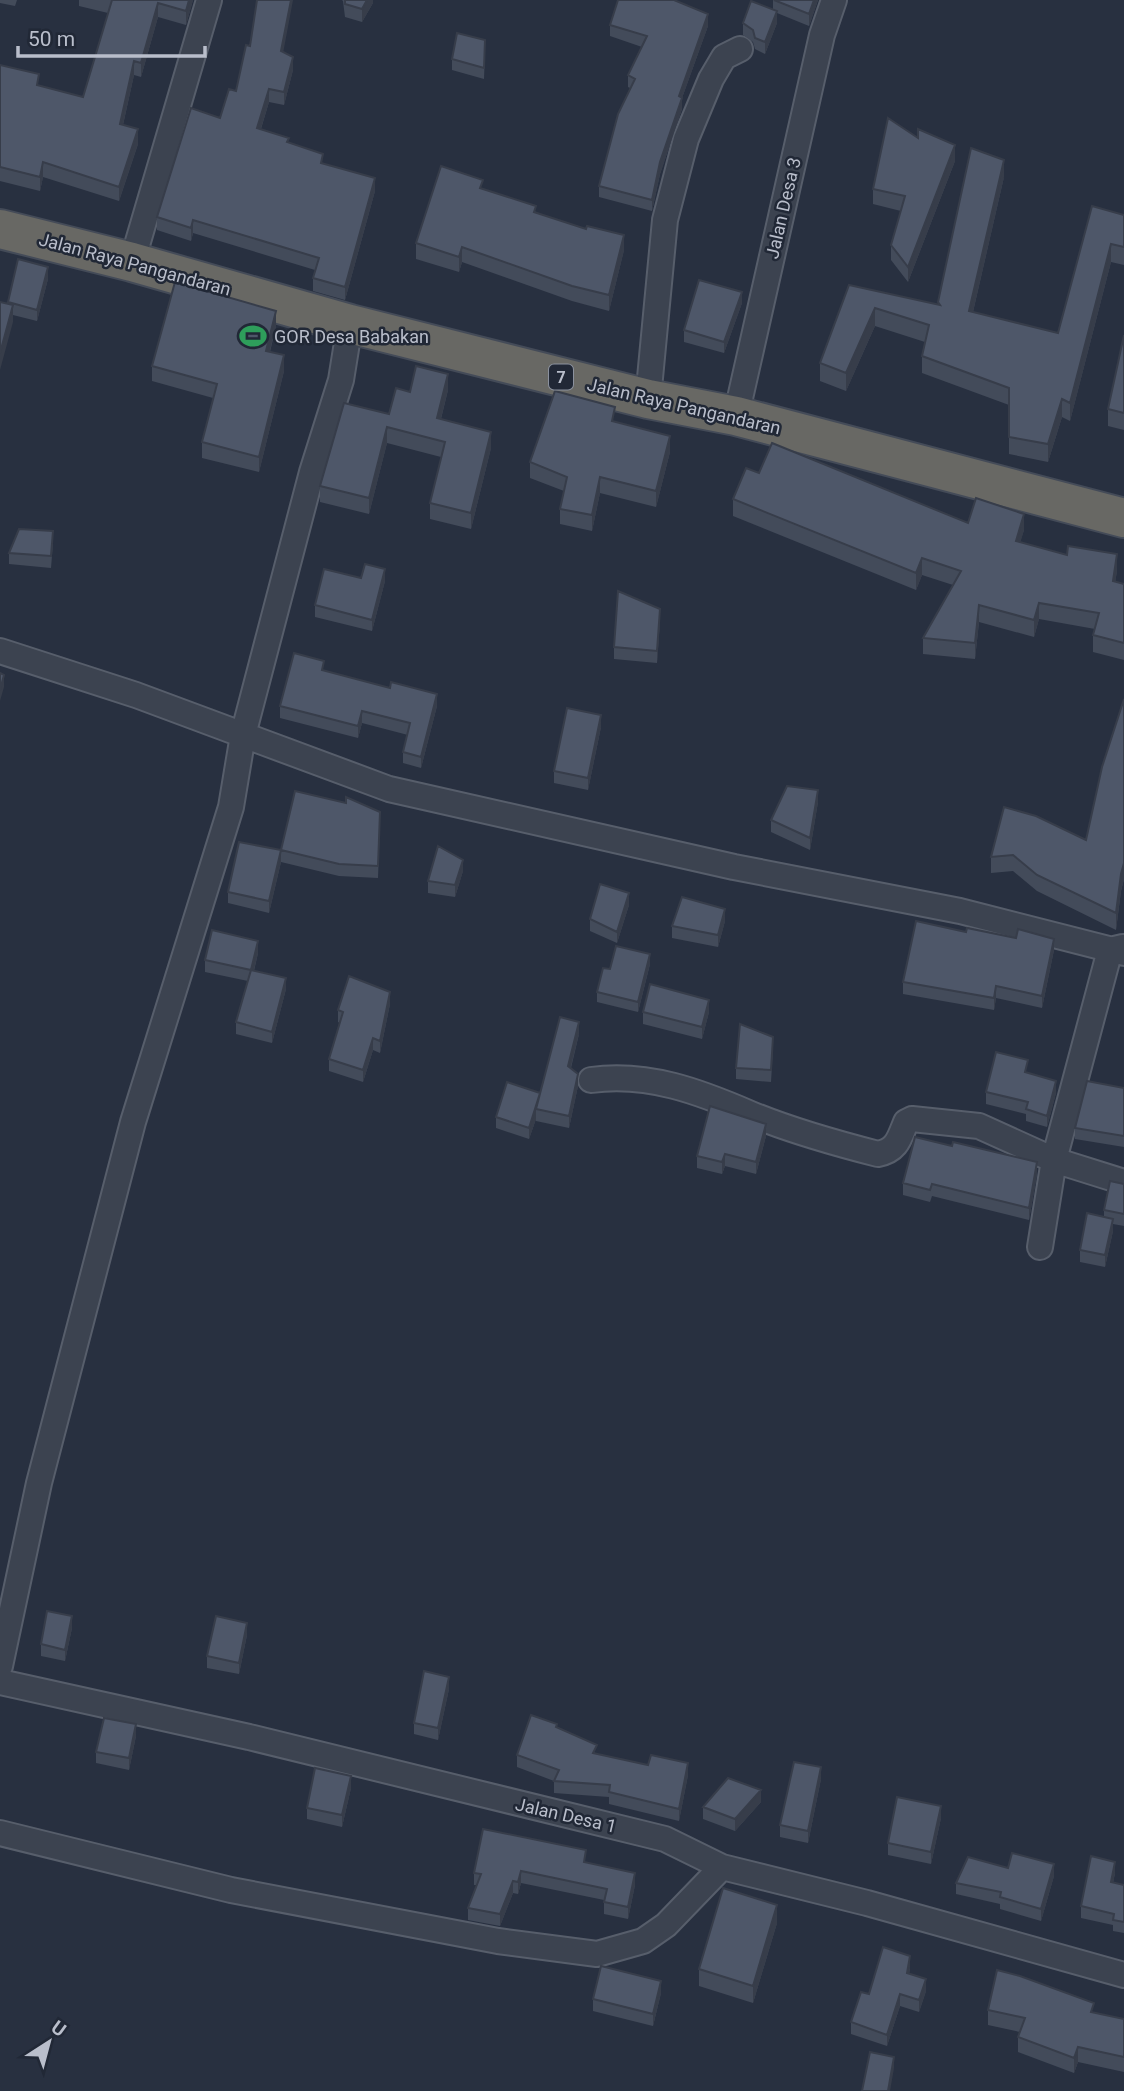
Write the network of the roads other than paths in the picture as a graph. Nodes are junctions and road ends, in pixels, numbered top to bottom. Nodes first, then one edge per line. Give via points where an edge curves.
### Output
1 (209, 0) edge
2 (834, 0) edge
3 (740, 49) dead end
4 (0, 229) edge
5 (132, 262) junction
6 (350, 324) junction
7 (648, 400) junction
8 (736, 416) junction
9 (1124, 519) edge
10 (0, 651) edge
11 (243, 735) junction
12 (1119, 950) edge
13 (592, 1080) dead end
14 (1054, 1160) junction
15 (1124, 1182) edge
16 (1040, 1247) dead end
17 (0, 1666) edge
18 (0, 1682) edge
19 (0, 1833) edge
20 (722, 1867) junction
21 (1124, 1975) edge

1 - 5 street
2 - 8 street, Jalan Desa 3 via 822,35
3 - 7 street via 724,57 711,79 686,139 668,207
4 - 5 highway, Jalan Raya Pangandaran / 7
5 - 6 highway, Jalan Raya Pangandaran / 7
6 - 7 highway, Jalan Raya Pangandaran / 7
6 - 11 street via 341,380
7 - 8 highway, Jalan Raya Pangandaran / 7
8 - 9 highway, Jalan Raya Pangandaran / 7
10 - 11 street
11 - 12 street via 389,789 472,810 960,911
11 - 17 street via 231,807 133,1122 39,1483
12 - 14 street
13 - 14 street via 618,1076 714,1096 800,1131 878,1154 897,1146 906,1122 923,1118 979,1126
14 - 15 street
14 - 16 street
18 - 20 street, Jalan Desa 1 via 249,1737 665,1839
19 - 20 street via 231,1890 498,1941 597,1954 643,1941 666,1925
20 - 21 street, Jalan Desa 1

